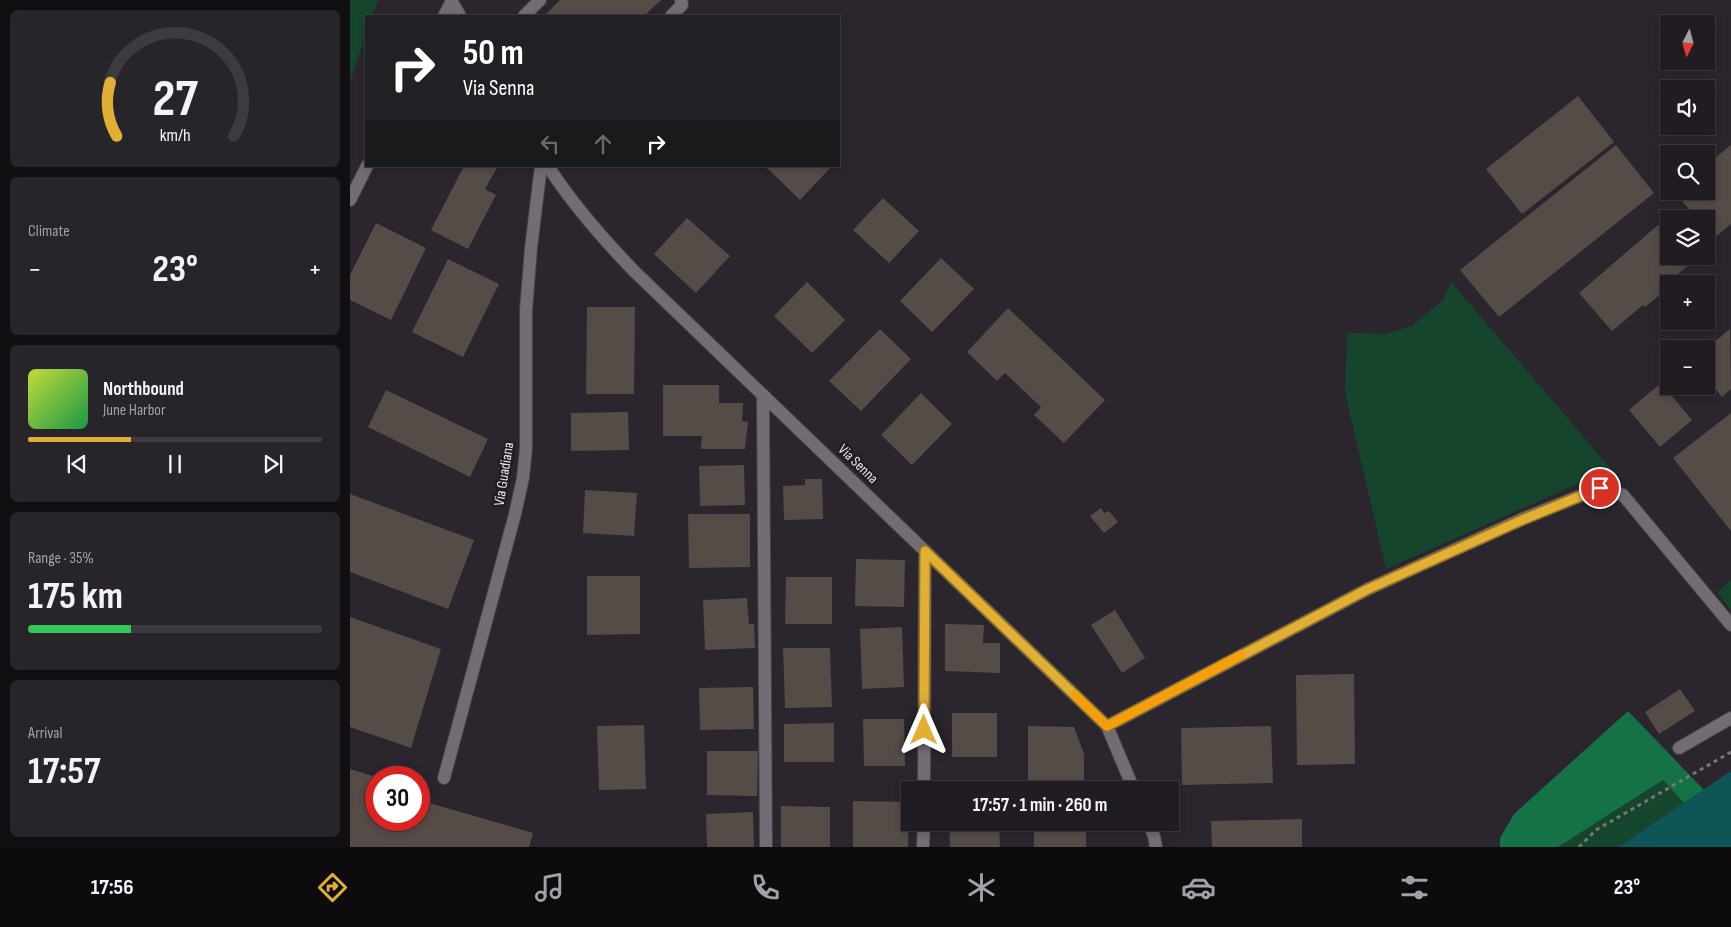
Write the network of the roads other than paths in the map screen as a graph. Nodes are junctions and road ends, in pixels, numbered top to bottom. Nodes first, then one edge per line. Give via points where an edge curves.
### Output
1 (452, 0) edge
2 (540, 0) edge
3 (681, 0) edge
4 (444, 15) edge
5 (460, 15) edge
6 (525, 15) edge
7 (672, 15) edge
8 (366, 167) edge
9 (541, 167) edge
10 (549, 167) edge
11 (350, 200) edge
12 (763, 396) junction
13 (925, 551) junction
14 (1731, 624) edge
15 (1731, 718) edge
16 (1107, 726) junction
17 (1679, 748) dead end
18 (444, 778) dead end
19 (924, 781) edge
20 (1130, 781) edge
21 (924, 831) edge
22 (1152, 831) edge
23 (766, 847) edge
24 (923, 847) edge
25 (1156, 847) edge

1 - 4 street
1 - 5 street
2 - 6 street
3 - 7 street via 682,5
8 - 11 street
9 - 18 street, Via Guadiana via 526,310 527,426 523,478
10 - 12 street, Via Senna via 606,242
12 - 13 street, Via Senna
12 - 23 street
13 - 16 street, Via Senna
13 - 19 street
14 - 16 street via 1623,495 1600,488 1368,589
15 - 17 street
16 - 20 street, Via Senna
21 - 24 street
22 - 25 street

